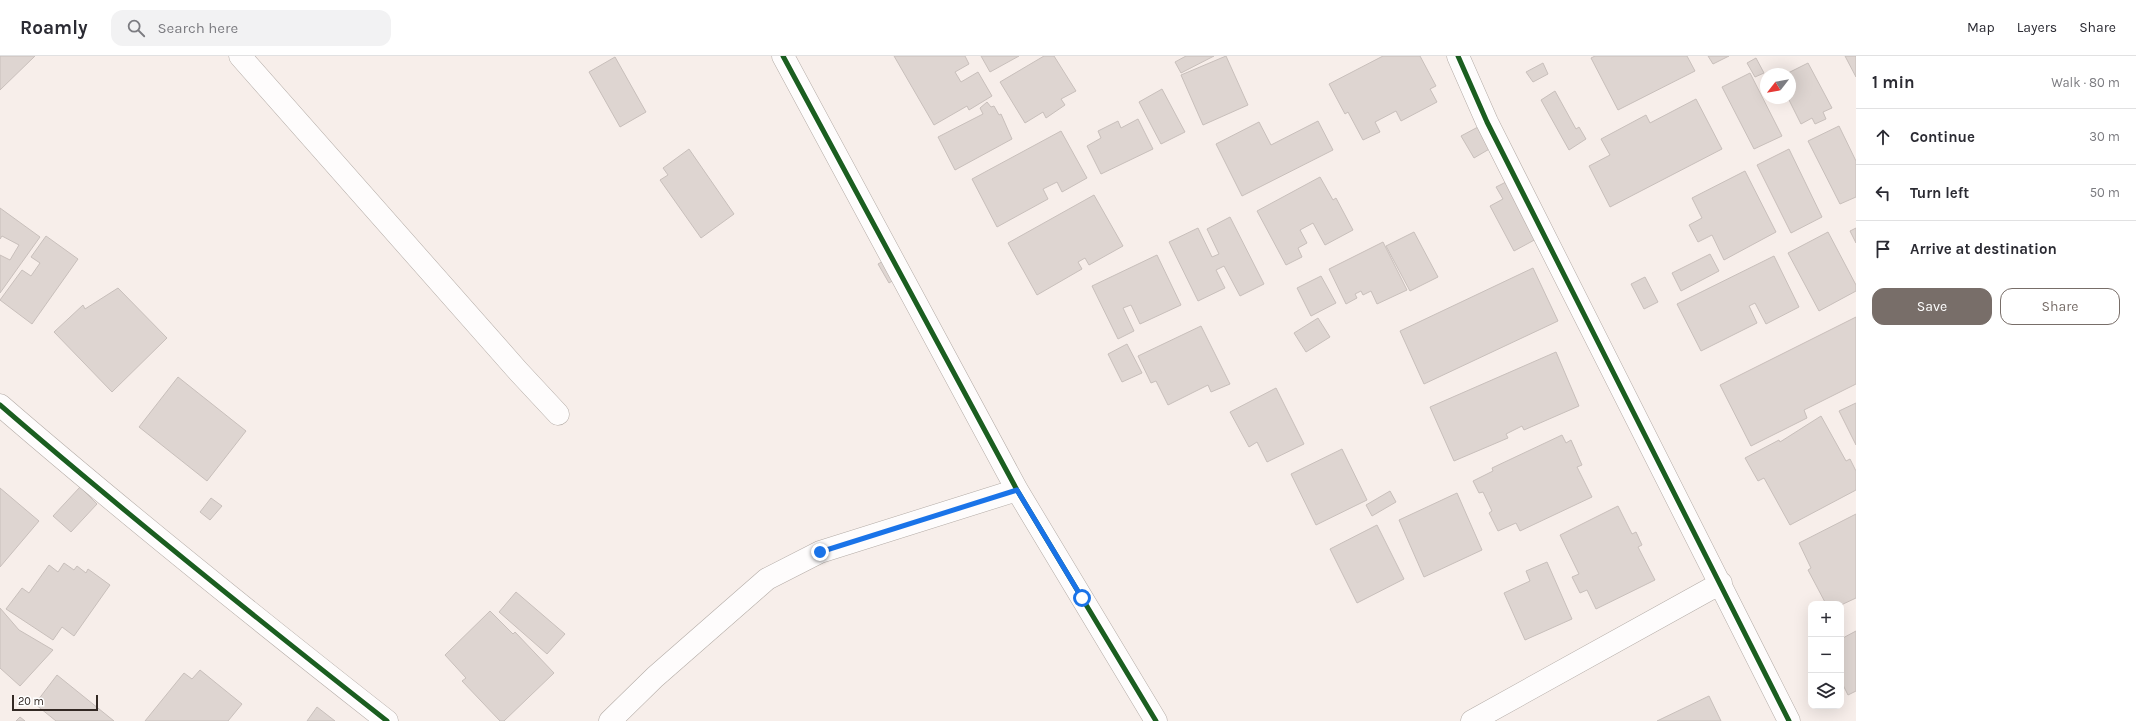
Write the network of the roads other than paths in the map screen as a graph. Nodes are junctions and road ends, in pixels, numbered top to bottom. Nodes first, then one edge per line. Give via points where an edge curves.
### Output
1 (240, 56) edge
2 (783, 56) edge
3 (1458, 56) edge
4 (0, 405) edge
5 (558, 414) dead end
6 (1017, 490) junction
7 (1721, 583) junction
8 (1501, 714) edge
9 (388, 721) edge
10 (610, 721) edge
11 (1156, 721) edge
12 (1472, 721) edge
13 (1789, 721) edge

1 - 5 street
2 - 6 street
3 - 7 street via 1487,122
4 - 9 street via 222,590
6 - 10 street via 820,552 767,580 655,677
6 - 11 street
7 - 8 street
7 - 13 street
8 - 12 street

